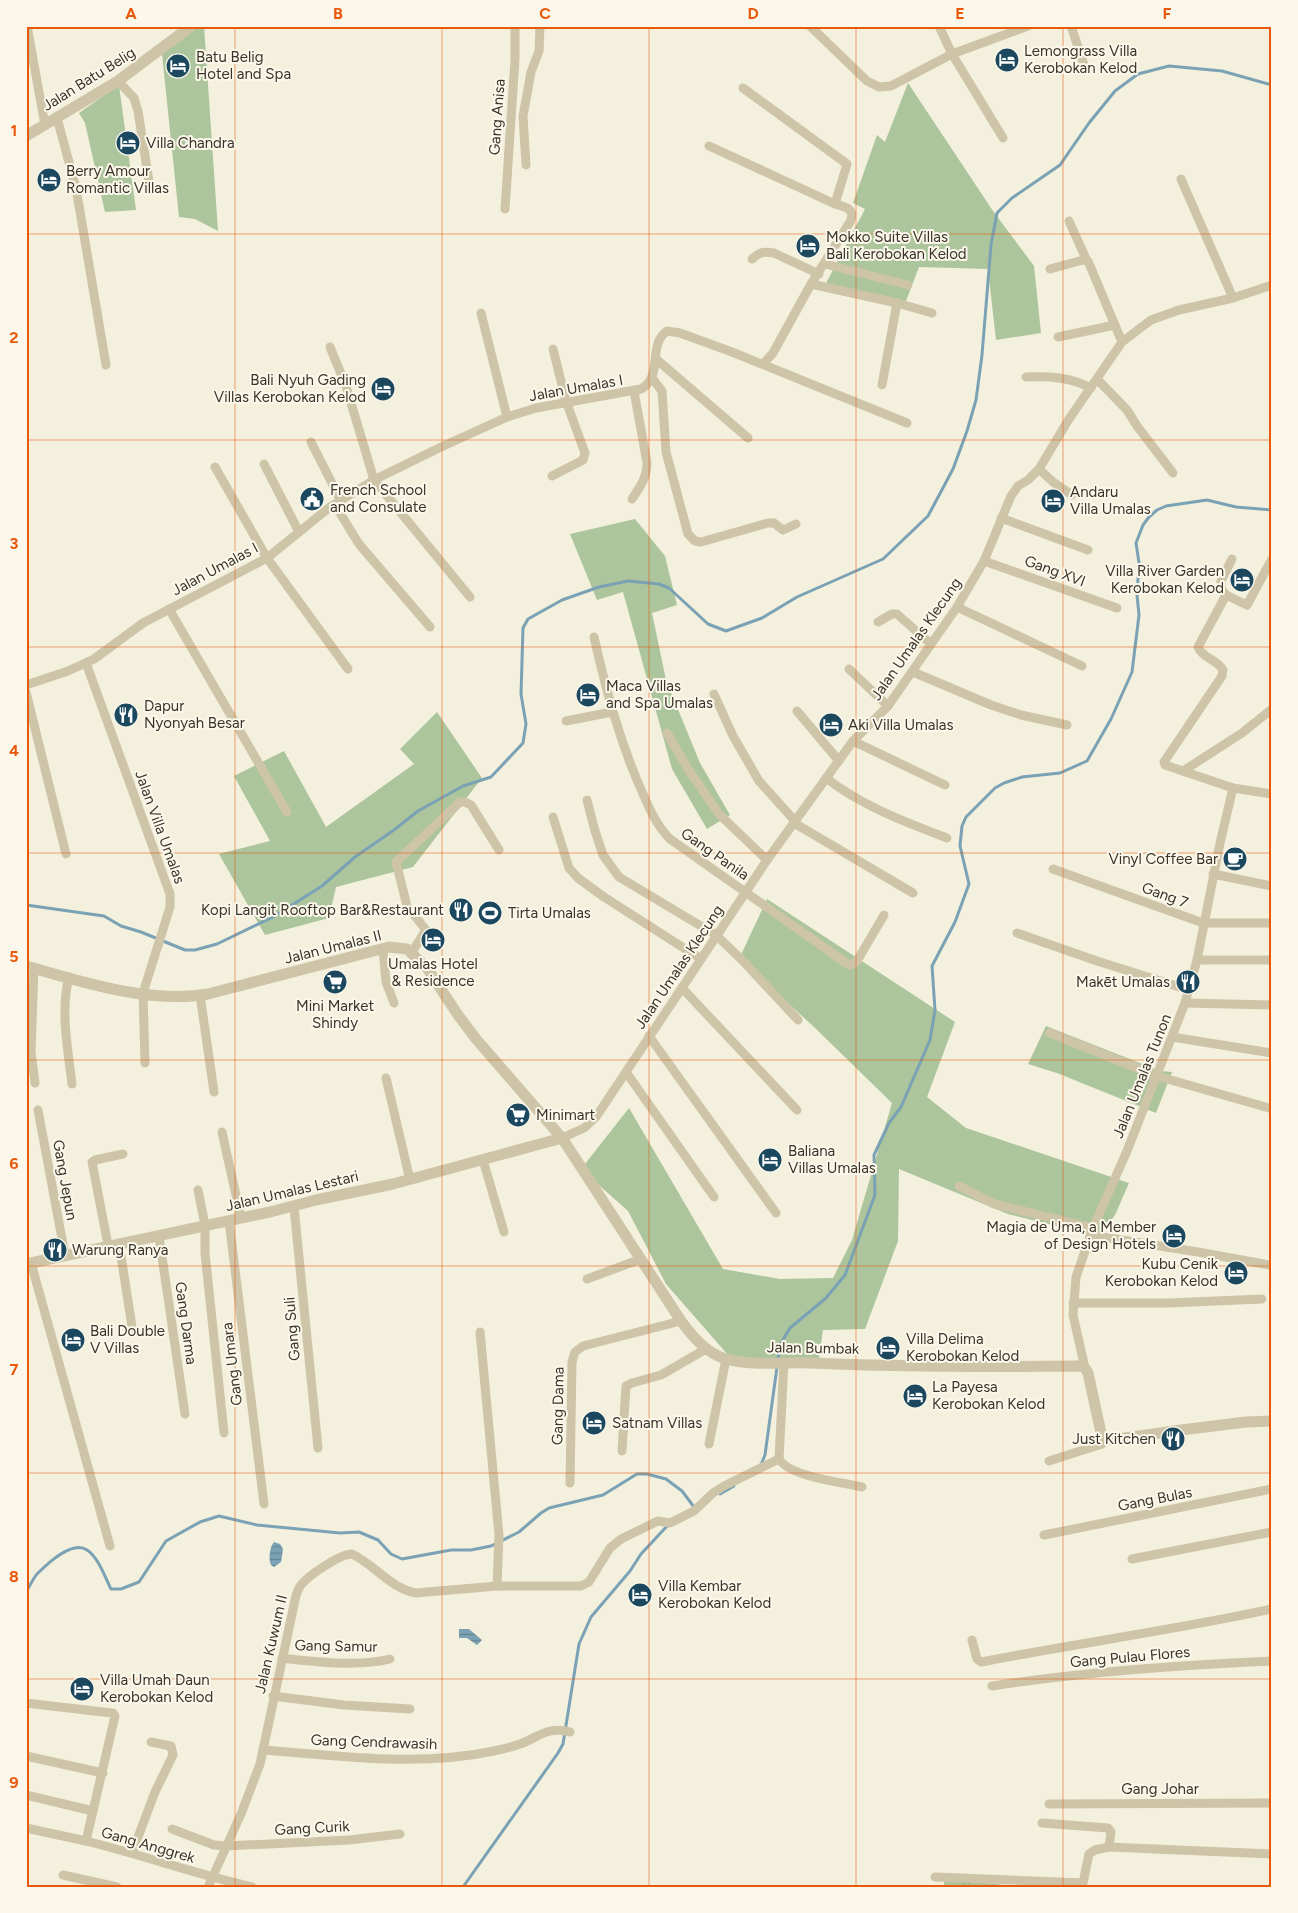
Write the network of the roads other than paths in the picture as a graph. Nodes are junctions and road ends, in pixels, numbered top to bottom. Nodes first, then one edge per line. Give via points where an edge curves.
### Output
1 (27, 26) edge
2 (190, 26) edge
3 (515, 26) edge
4 (540, 26) edge
5 (810, 26) edge
6 (939, 26) edge
7 (1071, 26) edge
8 (1022, 27) edge
9 (952, 54) junction
10 (1085, 68) dead end
11 (118, 81) junction
12 (743, 88) dead end
13 (57, 118) junction
14 (45, 125) junction
15 (26, 136) edge
16 (1003, 138) dead end
17 (709, 146) dead end
18 (526, 165) dead end
19 (1181, 179) dead end
20 (150, 188) dead end
21 (835, 204) junction
22 (505, 209) dead end
23 (1069, 221) dead end
24 (752, 259) dead end
25 (1087, 261) junction
26 (825, 264) junction
27 (1050, 269) dead end
28 (819, 274) junction
29 (811, 284) junction
30 (1272, 284) edge
31 (908, 285) dead end
32 (1233, 298) junction
33 (897, 303) junction
34 (481, 313) dead end
35 (932, 313) dead end
36 (1115, 325) junction
37 (1058, 337) dead end
38 (1122, 342) junction
39 (330, 347) dead end
40 (553, 349) dead end
41 (656, 359) junction
42 (763, 364) junction
43 (106, 365) dead end
44 (1026, 377) dead end
45 (652, 378) junction
46 (1097, 380) junction
47 (882, 385) dead end
48 (1091, 388) junction
49 (634, 391) junction
50 (566, 401) junction
51 (507, 417) junction
52 (907, 423) dead end
53 (748, 438) dead end
54 (311, 442) dead end
55 (264, 464) dead end
56 (215, 467) dead end
57 (1039, 469) junction
58 (1173, 473) dead end
59 (552, 476) dead end
60 (374, 480) junction
61 (1072, 495) dead end
62 (632, 499) dead end
63 (338, 503) junction
64 (1001, 518) junction
65 (796, 524) dead end
66 (299, 532) junction
67 (1088, 550) dead end
68 (267, 558) junction
69 (1232, 559) dead end
70 (1272, 560) edge
71 (984, 561) junction
72 (1226, 596) junction
73 (470, 597) dead end
74 (958, 607) junction
75 (1116, 608) dead end
76 (169, 609) junction
77 (878, 622) dead end
78 (430, 627) dead end
79 (594, 636) dead end
80 (931, 644) junction
81 (86, 663) junction
82 (1082, 666) dead end
83 (348, 669) dead end
84 (849, 669) dead end
85 (913, 672) junction
86 (26, 685) edge
87 (26, 692) edge
88 (714, 694) dead end
89 (888, 706) junction
90 (1272, 709) edge
91 (798, 711) dead end
92 (612, 712) junction
93 (566, 721) dead end
94 (1067, 725) dead end
95 (667, 733) dead end
96 (853, 742) junction
97 (839, 761) junction
98 (1183, 771) junction
99 (826, 778) junction
100 (945, 785) dead end
101 (1234, 788) junction
102 (1272, 794) edge
103 (588, 800) dead end
104 (287, 812) dead end
105 (552, 817) dead end
106 (795, 822) junction
107 (947, 838) dead end
108 (499, 850) dead end
109 (66, 854) dead end
110 (767, 860) junction
111 (1053, 869) dead end
112 (1213, 874) junction
113 (1272, 886) edge
114 (746, 892) junction
115 (912, 893) dead end
116 (884, 915) dead end
117 (1203, 923) junction
118 (1272, 923) edge
119 (1017, 933) dead end
120 (716, 935) junction
121 (383, 949) junction
122 (412, 952) junction
123 (701, 959) junction
124 (1197, 960) junction
125 (1272, 960) edge
126 (30, 967) edge
127 (69, 977) junction
128 (682, 988) junction
129 (1189, 990) junction
130 (143, 994) junction
131 (200, 995) junction
132 (394, 1003) dead end
133 (1185, 1003) junction
134 (1272, 1005) edge
135 (798, 1020) dead end
136 (1050, 1033) dead end
137 (649, 1036) junction
138 (1172, 1037) junction
139 (1272, 1053) edge
140 (145, 1063) dead end
141 (626, 1072) junction
142 (1157, 1076) junction
143 (386, 1078) dead end
144 (35, 1082) dead end
145 (72, 1084) dead end
146 (214, 1092) dead end
147 (1269, 1108) dead end
148 (38, 1110) dead end
149 (797, 1110) dead end
150 (222, 1132) dead end
151 (562, 1138) junction
152 (123, 1154) dead end
153 (482, 1160) junction
154 (410, 1180) junction
155 (959, 1186) dead end
156 (198, 1190) dead end
157 (714, 1196) dead end
158 (294, 1207) junction
159 (776, 1213) dead end
160 (241, 1218) junction
161 (229, 1221) junction
162 (205, 1226) junction
163 (504, 1232) dead end
164 (1092, 1232) junction
165 (159, 1236) junction
166 (114, 1244) junction
167 (65, 1255) junction
168 (641, 1259) junction
169 (29, 1263) edge
170 (1269, 1265) dead end
171 (587, 1279) dead end
172 (1262, 1299) dead end
173 (1073, 1303) junction
174 (680, 1321) junction
175 (480, 1332) dead end
176 (133, 1333) dead end
177 (706, 1349) junction
178 (726, 1359) junction
179 (784, 1362) junction
180 (1085, 1368) junction
181 (185, 1414) dead end
182 (1272, 1421) edge
183 (224, 1433) dead end
184 (1107, 1440) junction
185 (709, 1444) dead end
186 (318, 1448) dead end
187 (622, 1452) dead end
188 (779, 1459) junction
189 (1049, 1461) dead end
190 (570, 1483) dead end
191 (862, 1487) dead end
192 (1272, 1489) edge
193 (264, 1504) dead end
194 (1272, 1532) edge
195 (1044, 1535) dead end
196 (110, 1546) dead end
197 (1132, 1559) dead end
198 (497, 1586) junction
199 (1272, 1609) edge
200 (972, 1640) dead end
201 (282, 1658) junction
202 (390, 1659) dead end
203 (1272, 1661) edge
204 (992, 1686) dead end
205 (273, 1696) junction
206 (26, 1703) edge
207 (410, 1709) dead end
208 (570, 1732) dead end
209 (151, 1742) dead end
210 (263, 1750) junction
211 (26, 1756) edge
212 (103, 1773) junction
213 (26, 1795) edge
214 (1272, 1803) edge
215 (1049, 1804) dead end
216 (92, 1811) junction
217 (1042, 1823) dead end
218 (26, 1828) edge
219 (172, 1829) dead end
220 (400, 1834) dead end
221 (86, 1841) junction
222 (226, 1846) junction
223 (1109, 1848) junction
224 (132, 1853) junction
225 (1272, 1854) edge
226 (63, 1875) dead end
227 (935, 1878) dead end
228 (209, 1882) edge
229 (117, 1887) edge
230 (252, 1887) edge

1 - 14 street
2 - 11 street, Jalan Batu Belig
3 - 22 street, Gang Anisa
4 - 18 street via 539,51 523,116
5 - 9 street via 867,81 884,88
6 - 9 street
7 - 10 street
8 - 9 street
9 - 16 street
11 - 13 street, Jalan Batu Belig
11 - 20 street via 134,98 138,111
12 - 21 street via 847,164
13 - 14 street, Jalan Batu Belig
13 - 43 street via 76,188
14 - 15 street, Jalan Batu Belig
17 - 21 street
19 - 32 street
21 - 26 street via 850,210 852,218
23 - 25 street
24 - 28 street via 766,251
25 - 27 street
25 - 36 street
26 - 28 street
26 - 31 street
28 - 29 street
29 - 33 street
29 - 42 street via 773,353
30 - 32 street, Jalan Umalas Klecung
32 - 38 street, Jalan Umalas Klecung via 1151,320
33 - 35 street
33 - 47 street
34 - 51 street
36 - 37 street
36 - 38 street
38 - 46 street, Jalan Umalas Klecung
39 - 60 street via 346,386
40 - 50 street
41 - 42 street via 660,338 667,331
41 - 45 street
41 - 53 street
42 - 52 street
44 - 48 street via 1064,378
45 - 49 street, Jalan Umalas I
45 - 65 street via 662,391 666,452 691,538 701,542 768,523 774,523 783,530
46 - 48 street, Jalan Umalas Klecung
46 - 58 street via 1127,410
48 - 57 street, Jalan Umalas Klecung
49 - 50 street, Jalan Umalas I
49 - 62 street via 647,474
50 - 51 street, Jalan Umalas I
50 - 59 street via 585,457
51 - 60 street, Jalan Umalas I
54 - 63 street
55 - 66 street
56 - 68 street
57 - 61 street
57 - 64 street, Jalan Umalas Klecung via 1015,490
60 - 63 street, Jalan Umalas I
60 - 73 street
63 - 66 street, Jalan Umalas I
63 - 78 street via 359,544
64 - 67 street
64 - 71 street, Jalan Umalas Klecung
66 - 68 street, Jalan Umalas I
68 - 76 street, Jalan Umalas I
68 - 83 street
69 - 72 street via 1221,581 1221,589
70 - 72 street via 1247,605
71 - 74 street, Jalan Umalas Klecung
71 - 75 street, Gang XVI
72 - 98 street via 1198,649 1220,665 1222,676 1164,760 1165,765
74 - 80 street, Jalan Umalas Klecung
74 - 82 street
76 - 81 street, Jalan Umalas I
76 - 104 street
77 - 80 street via 897,614
79 - 92 street, Gang Panila
80 - 85 street, Jalan Umalas Klecung
81 - 86 street, Jalan Umalas I
81 - 130 street, Jalan Villa Umalas via 170,894 170,908
84 - 89 street
85 - 89 street, Jalan Umalas Klecung
85 - 94 street via 1006,710
87 - 109 street
88 - 106 street via 759,781
89 - 96 street, Jalan Umalas Klecung
90 - 98 street via 1242,733
91 - 97 street
92 - 93 street
92 - 114 street, Gang Panila via 637,782 663,832
95 - 110 street via 719,814
96 - 97 street, Jalan Umalas Klecung
96 - 100 street
97 - 99 street, Jalan Umalas Klecung
98 - 101 street
99 - 106 street, Jalan Umalas Klecung
99 - 107 street via 857,799
101 - 102 street
101 - 112 street, Jalan Umalas Tunon
103 - 120 street via 603,855 619,877
105 - 123 street via 569,868 578,878
106 - 110 street, Jalan Umalas Klecung
106 - 115 street
108 - 122 street via 471,805 460,802 396,862 407,906 426,930
110 - 114 street, Jalan Umalas Klecung
111 - 117 street, Gang 7
112 - 113 street
112 - 117 street, Jalan Umalas Tunon
114 - 116 street, Gang Panila via 850,965 857,961
114 - 120 street, Jalan Umalas Klecung
117 - 118 street, Gang 7
117 - 124 street, Jalan Umalas Tunon
119 - 129 street
120 - 123 street, Jalan Umalas Klecung
120 - 135 street
121 - 122 street, Jalan Umalas II via 402,948
121 - 131 street, Jalan Umalas II
121 - 132 street via 386,982
122 - 151 street via 476,1039
123 - 128 street, Jalan Umalas Klecung
124 - 125 street
124 - 129 street, Jalan Umalas Tunon
126 - 127 street, Jalan Umalas II
126 - 144 street via 31,1052
127 - 130 street, Jalan Umalas II
127 - 145 street via 66,1019
128 - 137 street, Jalan Umalas Klecung
128 - 149 street
129 - 133 street, Jalan Umalas Tunon
130 - 131 street, Jalan Umalas II via 170,997
130 - 140 street, Jalan Villa Umalas
131 - 146 street
133 - 134 street
133 - 138 street, Jalan Umalas Tunon
136 - 142 street
137 - 141 street, Jalan Umalas Klecung
137 - 159 street
138 - 139 street
138 - 142 street, Jalan Umalas Tunon
141 - 151 street, Jalan Umalas Klecung via 596,1117 584,1128
141 - 157 street
142 - 147 street
142 - 164 street, Jalan Umalas Tunon
143 - 154 street
148 - 167 street, Gang Jepun
150 - 160 street
151 - 153 street, Jalan Umalas Lestari
151 - 168 street, Jalan Bumbak
152 - 166 street via 92,1162
153 - 154 street, Jalan Umalas Lestari
153 - 163 street
154 - 158 street, Jalan Umalas Lestari
155 - 164 street via 994,1204
156 - 162 street
158 - 160 street, Jalan Umalas Lestari
158 - 186 street, Gang Suli
160 - 161 street, Jalan Umalas Lestari
161 - 162 street, Jalan Umalas Lestari
161 - 193 street, Gang Umara
162 - 165 street, Jalan Umalas Lestari
162 - 183 street
164 - 170 street
164 - 173 street, Jalan Umalas Tunon via 1076,1277
165 - 166 street, Jalan Umalas Lestari
165 - 181 street, Gang Darma
166 - 167 street, Jalan Umalas Lestari
166 - 176 street
167 - 169 street, Jalan Umalas Lestari
168 - 171 street
168 - 174 street, Jalan Bumbak
169 - 196 street
172 - 173 street
173 - 180 street, Jalan Umalas Tunon
174 - 177 street, Jalan Bumbak
174 - 190 street, Gang Dama via 583,1346 574,1352
175 - 198 street via 499,1536
177 - 178 street, Jalan Bumbak
177 - 187 street via 661,1375 626,1386
178 - 179 street, Jalan Bumbak
178 - 185 street
179 - 180 street, Jalan Bumbak
179 - 188 street
180 - 184 street
182 - 184 street
184 - 189 street
188 - 191 street via 794,1470
188 - 198 street, Jalan Kuwum II via 724,1486 694,1511 670,1523 658,1521 614,1544 584,1585
192 - 195 street, Gang Bulas
194 - 197 street
198 - 201 street, Jalan Kuwum II via 416,1593 404,1591 358,1557 346,1554 301,1584
199 - 200 street via 1182,1628 981,1662
201 - 202 street, Gang Samur via 347,1662
201 - 205 street, Jalan Kuwum II
203 - 204 street, Gang Pulau Flores via 1152,1668
205 - 207 street
205 - 210 street, Jalan Kuwum II
206 - 212 street, Gang Anggrek via 113,1714
208 - 210 street, Gang Cendrawasih via 550,1730 520,1744 493,1751 425,1760 351,1758
209 - 224 street via 171,1746 173,1755
210 - 222 street, Jalan Kuwum II
211 - 212 street
212 - 216 street, Gang Anggrek
213 - 216 street
214 - 215 street, Gang Johar
216 - 221 street, Gang Anggrek
217 - 223 street via 1106,1828 1111,1832
218 - 221 street
219 - 222 street, Gang Curik via 214,1845
220 - 222 street, Gang Curik
221 - 224 street, Gang Anggrek
222 - 228 street, Jalan Kuwum II
223 - 225 street
223 - 227 street via 1089,1854 1083,1883
224 - 228 street, Gang Anggrek
226 - 229 street
228 - 230 street, Gang Anggrek

